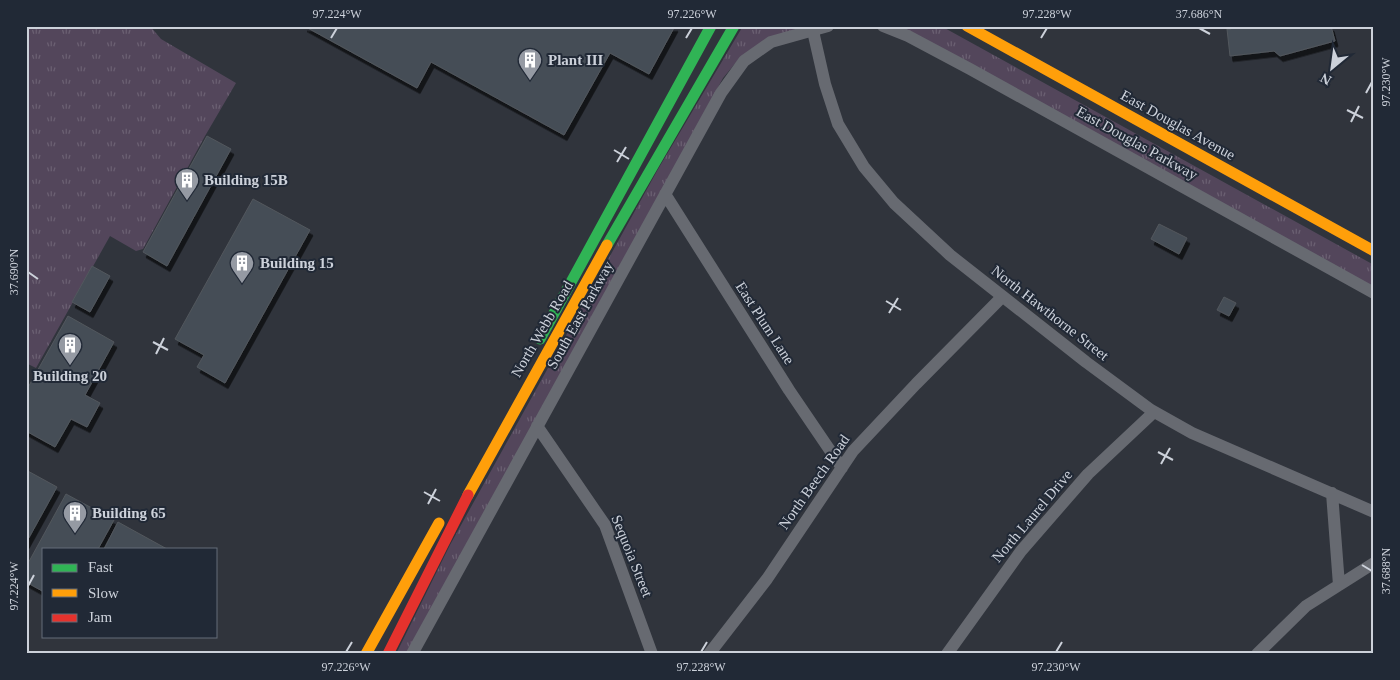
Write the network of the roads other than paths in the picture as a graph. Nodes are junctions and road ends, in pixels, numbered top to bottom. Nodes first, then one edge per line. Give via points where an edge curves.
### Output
1 (711, 26) edge
2 (734, 26) edge
3 (828, 26) edge
4 (883, 26) edge
5 (967, 26) edge
6 (813, 31) junction
7 (665, 194) junction
8 (1374, 251) edge
9 (1374, 293) edge
10 (1002, 297) junction
11 (534, 348) dead end
12 (1154, 412) junction
13 (538, 426) junction
14 (842, 468) junction
15 (1332, 493) junction
16 (1374, 512) edge
17 (445, 513) dead end
18 (1374, 563) edge
19 (1339, 585) junction
20 (366, 654) edge
21 (388, 654) edge
22 (412, 654) edge
23 (652, 654) edge
24 (709, 654) edge
25 (947, 654) edge
26 (1256, 654) edge

1 - 11 main road, North Webb Road
2 - 21 main road, North Webb Road via 518,402
3 - 6 street
4 - 9 street, East Douglas Parkway via 970,69
5 - 8 main road, East Douglas Avenue
6 - 7 street, South East Parkway via 771,42 744,61 721,93
6 - 10 street, North Hawthorne Street via 838,124 864,167 894,203
7 - 13 street, South East Parkway
7 - 14 street, East Plum Lane
10 - 12 street, North Hawthorne Street
10 - 14 street, North Beech Road via 898,402 853,451
12 - 15 street, North Hawthorne Street via 1192,433
12 - 25 street, North Laurel Drive via 1088,474 1021,551
13 - 22 street, South East Parkway
13 - 23 street, Sequoia Street via 605,525
14 - 24 street, North Beech Road via 767,579
15 - 16 street, North Hawthorne Street
15 - 19 street
17 - 20 main road
18 - 19 street
19 - 26 street via 1306,606

